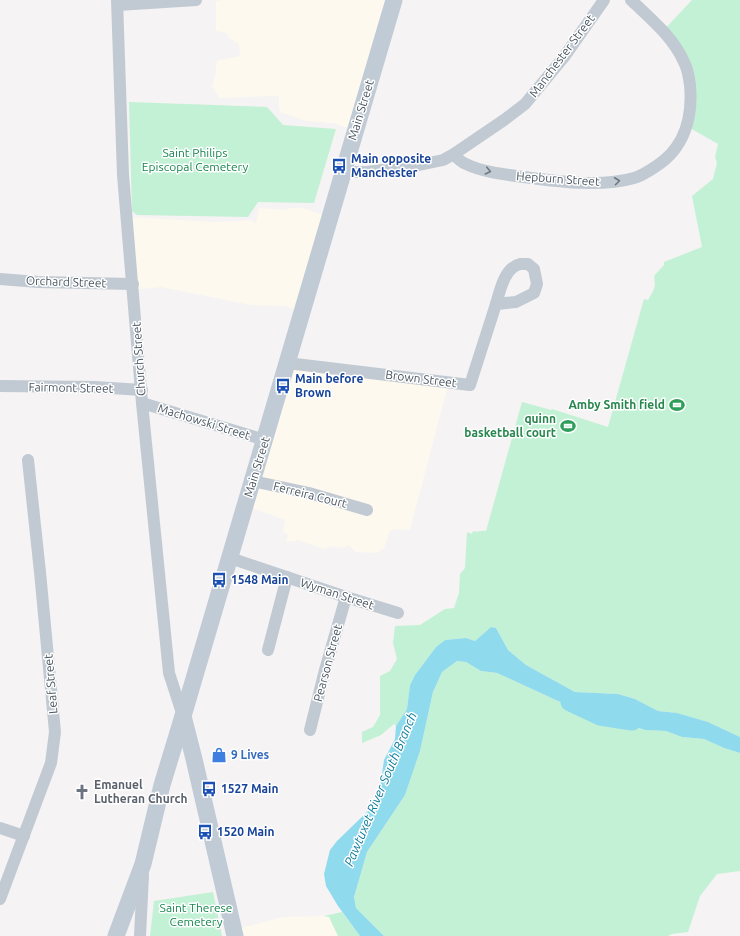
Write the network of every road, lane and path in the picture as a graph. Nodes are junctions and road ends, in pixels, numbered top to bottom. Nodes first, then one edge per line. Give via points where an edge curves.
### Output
1 (190, 0) edge
2 (196, 0) edge
3 (394, 0) edge
4 (604, 0) edge
5 (631, 0) edge
6 (117, 3) edge
7 (454, 154) junction
8 (342, 172) junction
9 (0, 279) edge
10 (133, 284) junction
11 (496, 304) dead end
12 (287, 363) junction
13 (0, 386) edge
14 (142, 390) junction
15 (142, 403) junction
16 (265, 440) junction
17 (28, 460) dead end
18 (252, 481) junction
19 (367, 510) dead end
20 (230, 558) junction
21 (287, 577) junction
22 (346, 597) junction
23 (398, 614) dead end
24 (268, 650) dead end
25 (183, 716) junction
26 (310, 730) dead end
27 (0, 828) edge
28 (24, 836) junction
29 (143, 864) junction
30 (0, 899) edge
31 (116, 936) edge
32 (140, 936) edge
33 (235, 936) edge

1 - 2 street
1 - 6 street
3 - 8 main road, Main Street
4 - 7 street, Manchester Street via 564,57 525,104
7 -> 5 street, Hepburn Street via 465,164 508,175 570,182 620,181 634,178 666,160 680,141 688,121 690,93 685,62 665,32
6 - 10 street, Church Street via 122,175
7 - 8 street, Manchester Street via 443,160 419,165 367,172
8 - 12 main road, Main Street
9 - 10 street, Orchard Street
10 - 14 street, Church Street
11 - 12 street, Brown Street via 470,385
12 - 16 main road, Main Street
13 - 14 street, Fairmont Street
14 - 15 street, Church Street
15 - 16 street, Machowski Street
15 - 25 street, Church Street via 170,673
16 - 18 main road, Main Street
17 - 28 street, Leaf Street via 55,732 51,763
18 - 19 street, Ferreira Court via 309,492
18 - 20 main road, Main Street
20 - 21 street, Wyman Street
20 - 25 main road, Main Street
21 - 22 street, Wyman Street
21 - 24 street
22 - 23 street, Wyman Street
22 - 26 street, Pearson Street
25 - 29 main road, Main Street via 162,785
25 - 33 main road
27 - 28 street
28 - 30 street, Leaf Street
29 - 31 main road, Main Street
29 - 32 street

